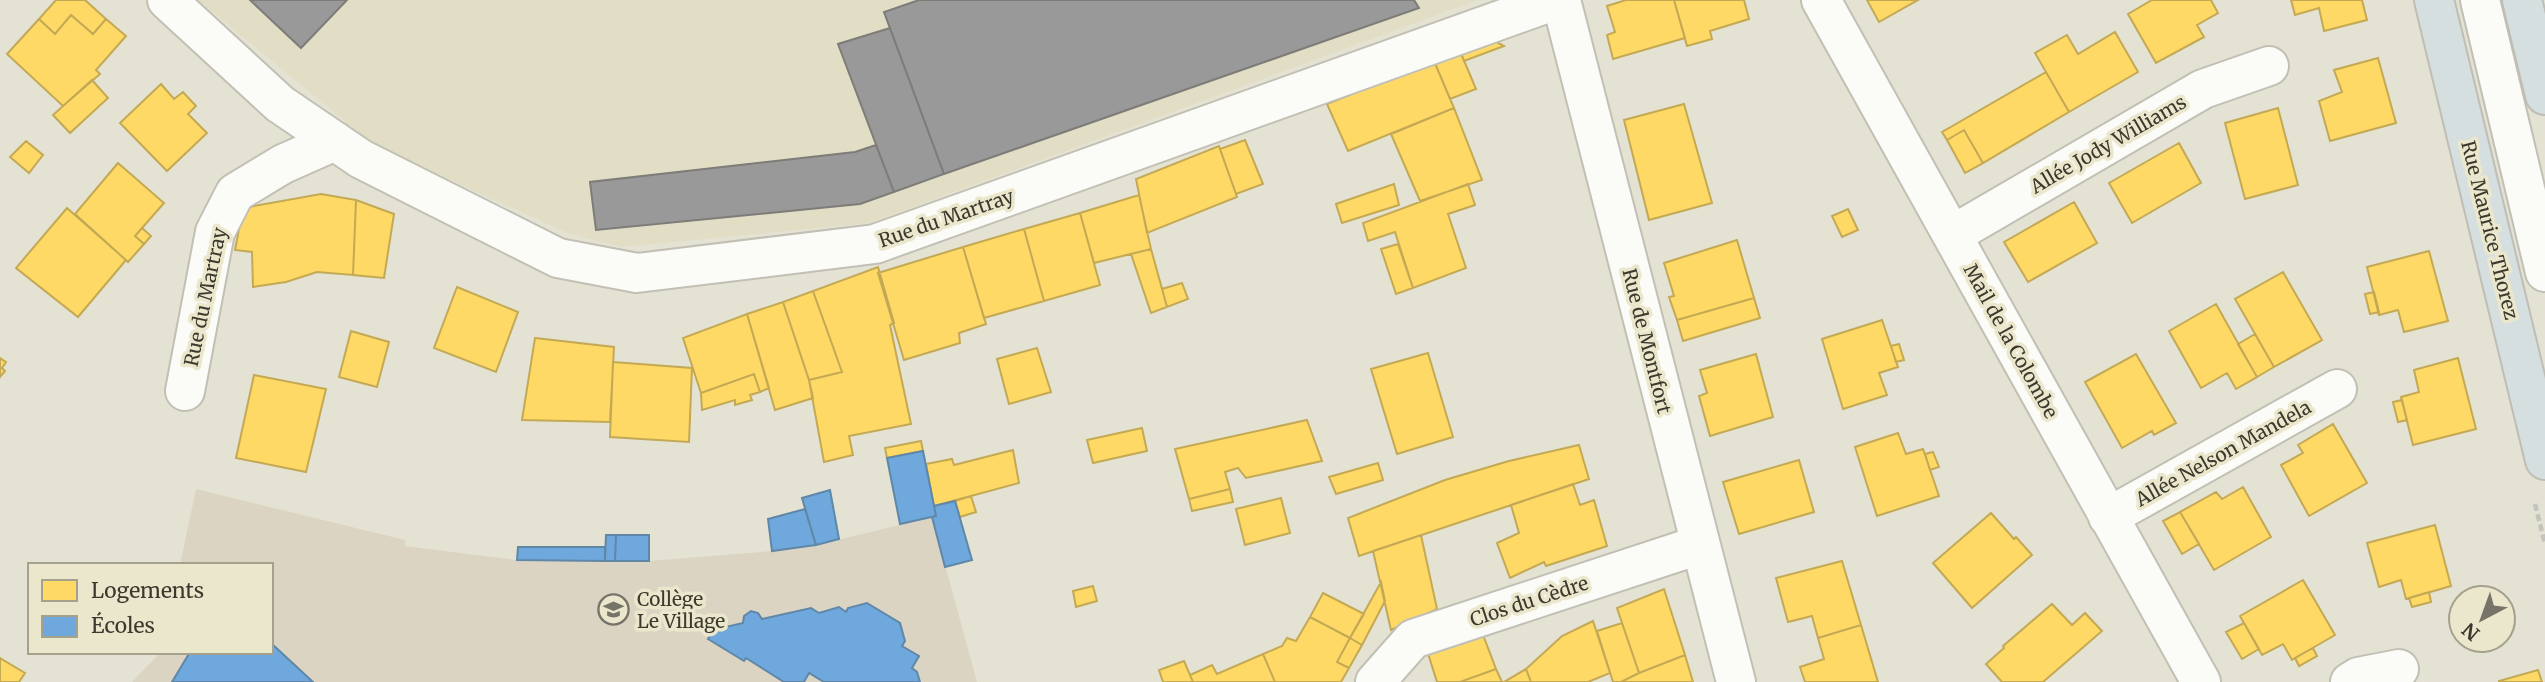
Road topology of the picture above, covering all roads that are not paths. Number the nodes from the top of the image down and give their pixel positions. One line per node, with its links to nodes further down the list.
1 (167, 0): 9 (street, Rue du Martray)
2 (1558, 0): 9 (street, Rue du Martray); 16 (street, Rue de Montfort)
3 (1821, 0): 10 (street, Mail de la Colombe)
4 (2434, 0): 14 (main road, Rue Maurice Thorez)
5 (2480, 0): 11 (street)
6 (2522, 0): 8 (main road)
7 (2269, 66): 10 (street, Allée Jody Williams)
8 (2545, 94)
9 (335, 141): 13 (street, Rue du Martray)
10 (1952, 235): 15 (street, Mail de la Colombe)
11 (2545, 272)
12 (2337, 389): 15 (street, Allée Nelson Mandela)
13 (185, 391)
14 (2545, 460)
15 (2108, 517): 20 (street, Mail de la Colombe)
16 (1699, 545): 18 (street, Clos du Cèdre); 19 (street, Rue de Montfort)
17 (2399, 669): 21 (street)
18 (1375, 682)
19 (1736, 682)
20 (2201, 682)
21 (2350, 682)

